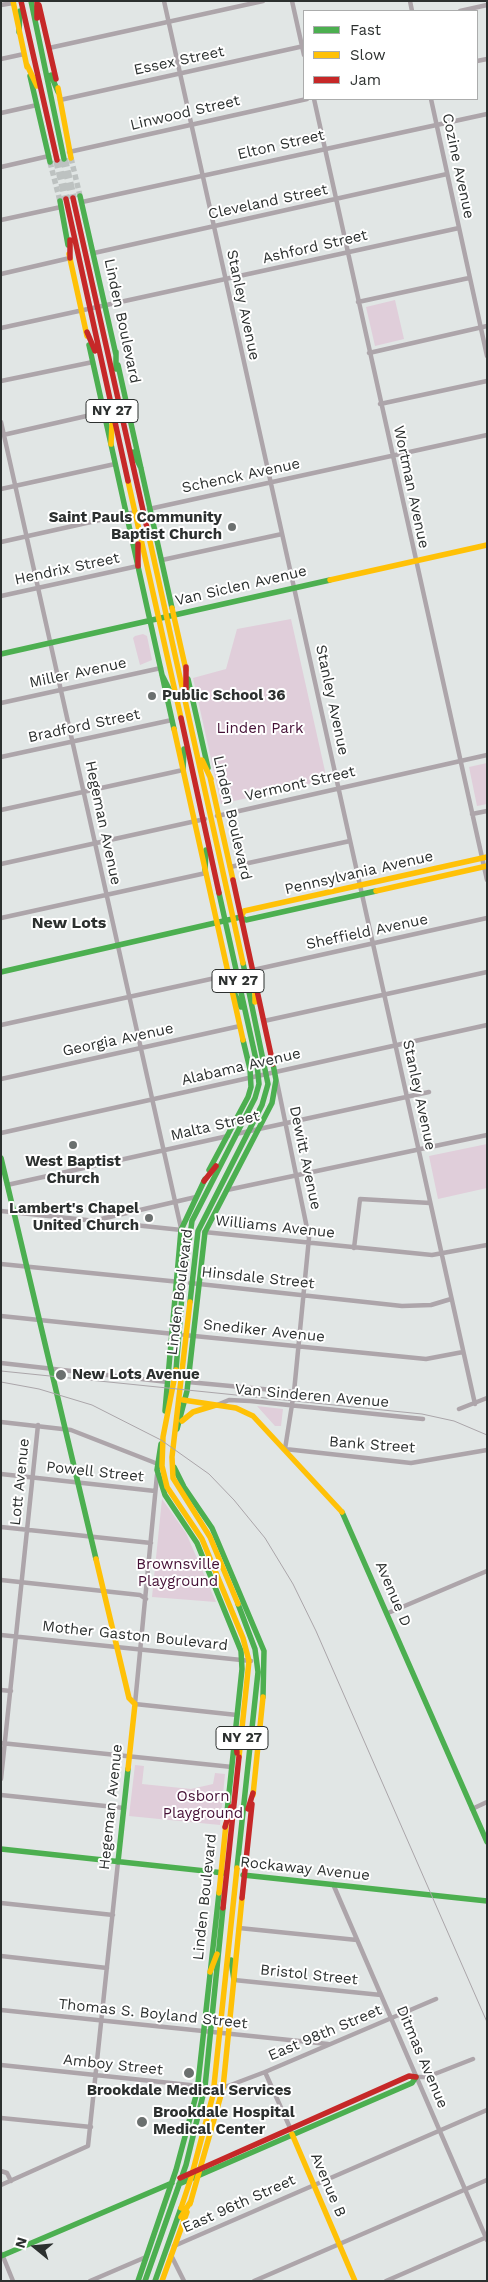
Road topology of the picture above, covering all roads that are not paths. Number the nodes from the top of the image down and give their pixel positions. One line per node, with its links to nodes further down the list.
1 (20, 1): 12 (main road); 22 (main road)
2 (31, 1): 13 (main road)
3 (38, 1): 13 (main road); 15 (main road)
4 (164, 1): 11 (street, Stanley Avenue)
5 (263, 1): 11 (street)
6 (292, 1): 14 (street)
7 (13, 2): 8 (street); 12 (main road)
8 (1, 5)
9 (487, 5): 10 (street)
10 (464, 10)
11 (169, 22): 15 (street); 20 (street, Stanley Avenue)
12 (19, 32): 16 (main road)
13 (38, 32): 18 (main road)
14 (303, 46): 20 (street, Essex Street)
15 (49, 48): 21 (main road)
16 (24, 54): 17 (street); 19 (main road)
17 (1, 59)
18 (44, 62): 21 (main road); 33 (main road)
19 (27, 65): 22 (main road); 27 (main road)
20 (180, 73): 23 (street, Essex Street); 30 (street, Stanley Avenue)
21 (58, 92): 23 (main road)
22 (43, 100): 35 (main road)
23 (60, 100): 33 (main road)
24 (303, 100): 30 (street, Linwood Street)
25 (314, 100): 32 (street, Wortman Avenue)
26 (431, 100): 31 (street, Cozine Avenue)
27 (37, 105): 28 (street); 34 (main road)
28 (1, 113)
29 (487, 114): 31 (street, Elton Street)
30 (191, 124): 33 (street, Linwood Street); 38 (street, Stanley Avenue)
31 (437, 125): 32 (street, Elton Street); 37 (street, Cozine Avenue)
32 (325, 148): 38 (street, Elton Street); 40 (street, Wortman Avenue)
33 (68, 156)
34 (50, 159): 36 (street)
35 (57, 160)
36 (1, 167)
37 (447, 174): 40 (street, Cleveland Street); 45 (street, Cozine Avenue)
38 (203, 176): 39 (street, Elton Street); 44 (street, Stanley Avenue)
39 (81, 199): 46 (main road, Linden Boulevard)
40 (336, 200): 44 (street, Cleveland Street); 47 (street, Wortman Avenue)
41 (65, 201): 42 (street); 43 (main road, Linden Boulevard / NY 27); 48 (main road, Linden Boulevard); 54 (main road, Linden Boulevard / NY 27)
42 (1, 220)
43 (71, 225): 48 (main road); 55 (main road, Linden Boulevard / NY 27)
44 (214, 227): 46 (street, Cleveland Street); 51 (street, Stanley Avenue)
45 (458, 228): 47 (street, Ashford Street); 50 (street, Cozine Avenue)
46 (94, 253): 53 (main road, Linden Boulevard)
47 (347, 253): 51 (street, Ashford Street); 52 (street, Wortman Avenue)
48 (70, 258): 49 (street); 56 (main road, Linden Boulevard)
49 (1, 274)
50 (469, 278): 52 (street); 59 (street, Cozine Avenue)
51 (226, 280): 53 (street, Ashford Street); 80 (street, Stanley Avenue)
52 (358, 302): 62 (street, Wortman Avenue)
53 (106, 305): 54 (street, Ashford Street); 61 (main road, Linden Boulevard)
54 (98, 307): 55 (street, Ashford Street); 68 (main road, Linden Boulevard / NY 27)
55 (89, 309): 56 (street, Ashford Street); 65 (main road, Linden Boulevard / NY 27)
56 (82, 310): 58 (street, Ashford Street); 60 (main road, Linden Boulevard)
57 (487, 326): 59 (street)
58 (1, 328)
59 (481, 328): 62 (street); 63 (street, Cozine Avenue)
60 (87, 332): 64 (main road, Linden Boulevard); 65 (main road)
61 (116, 352): 68 (main road); 79 (main road, Linden Boulevard)
62 (369, 353): 69 (street, Wortman Avenue)
63 (487, 356)
64 (93, 362): 66 (street); 70 (main road, Linden Boulevard)
65 (102, 366): 71 (main road, Linden Boulevard / NY 27)
66 (1, 381)
67 (487, 381): 69 (street)
68 (116, 386): 75 (main road, Linden Boulevard / NY 27)
69 (380, 404): 77 (street, Wortman Avenue)
70 (104, 412): 73 (street); 76 (main road, Linden Boulevard)
71 (112, 413): 76 (main road); 85 (main road, Linden Boulevard / NY 27)
72 (1, 422): 73 (street, Hegeman Avenue)
73 (3, 435): 81 (street, Hegeman Avenue)
74 (487, 435): 77 (street, Schenck Avenue)
75 (128, 440): 79 (main road); 84 (main road, Linden Boulevard / NY 27)
76 (111, 444): 78 (main road, Linden Boulevard)
77 (392, 456): 80 (street, Schenck Avenue); 93 (street, Wortman Avenue)
78 (115, 464): 81 (street); 86 (main road, Linden Boulevard)
79 (141, 468): 83 (main road, Linden Boulevard)
80 (270, 482): 83 (street, Schenck Avenue); 88 (street, Stanley Avenue)
81 (15, 486): 82 (street); 89 (street, Hegeman Avenue)
82 (1, 489)
83 (151, 509): 84 (street, Schenck Avenue); 92 (main road, Linden Boulevard)
84 (143, 510): 85 (street, Schenck Avenue); 99 (main road, Linden Boulevard / NY 27)
85 (134, 512): 86 (street, Schenck Avenue); 87 (main road, Linden Boulevard / NY 27)
86 (126, 514): 89 (street, Schenck Avenue); 94 (main road, Linden Boulevard)
87 (138, 530): 94 (main road); 100 (main road, Linden Boulevard / NY 27)
88 (282, 534): 92 (street); 95 (street, Stanley Avenue)
89 (26, 536): 90 (street, Schenck Avenue); 96 (street, Hegeman Avenue)
90 (1, 542)
91 (487, 544): 93 (main road, Van Siclen Avenue)
92 (162, 560): 98 (main road, Linden Boulevard)
93 (415, 560): 95 (main road, Van Siclen Avenue); 117 (street, Wortman Avenue)
94 (138, 566): 96 (street, Hendrix Street); 101 (main road, Linden Boulevard)
95 (294, 587): 98 (main road, Van Siclen Avenue); 120 (street, Stanley Avenue)
96 (38, 588): 97 (street, Hendrix Street); 102 (street, Hegeman Avenue)
97 (1, 596)
98 (174, 614): 99 (main road, Van Siclen Avenue); 105 (main road, Linden Boulevard)
99 (166, 616): 100 (main road, Van Siclen Avenue); 110 (main road, Linden Boulevard / NY 27)
100 (157, 618): 101 (main road, Van Siclen Avenue); 109 (main road, Linden Boulevard / NY 27)
101 (150, 620): 102 (main road, Van Siclen Avenue); 104 (main road, Linden Boulevard)
102 (50, 643): 103 (main road, Van Siclen Avenue); 107 (street, Hegeman Avenue)
103 (1, 654)
104 (161, 668): 106 (main road, Linden Boulevard); 107 (street, Miller Avenue)
105 (186, 668): 110 (main road); 119 (main road, Linden Boulevard)
106 (162, 675): 109 (main road); 111 (main road, Linden Boulevard)
107 (61, 690): 108 (street, Miller Avenue); 113 (street, Hegeman Avenue)
108 (1, 703)
109 (177, 705): 112 (main road, Linden Boulevard / NY 27)
110 (187, 707): 114 (main road, Linden Boulevard / NY 27)
111 (172, 720): 113 (street, Bradford Street); 118 (main road, Linden Boulevard)
112 (184, 737): 118 (main road); 127 (main road, Linden Boulevard / NY 27)
113 (72, 741): 116 (street, Bradford Street); 121 (street, Hegeman Avenue)
114 (196, 749): 119 (main road); 126 (main road, Linden Boulevard / NY 27)
115 (487, 755): 117 (street, Vermont Street)
116 (1, 757)
117 (460, 761): 120 (street, Vermont Street); 124 (street, Wortman Avenue)
118 (184, 770): 121 (street); 128 (main road, Linden Boulevard)
119 (211, 779): 125 (main road, Linden Boulevard)
120 (338, 788): 125 (street, Vermont Street); 130 (street, Stanley Avenue)
121 (83, 792): 122 (street); 131 (street, Hegeman Avenue)
122 (1, 810)
123 (487, 811): 124 (street)
124 (472, 814): 132 (street, Wortman Avenue)
125 (219, 816): 126 (street, Vermont Street); 134 (main road, Linden Boulevard)
126 (211, 817): 127 (street, Vermont Street); 144 (main road, Linden Boulevard / NY 27)
127 (202, 819): 128 (street, Vermont Street); 129 (main road, Linden Boulevard / NY 27)
128 (195, 821): 131 (street, Vermont Street); 136 (main road, Linden Boulevard)
129 (207, 840): 136 (main road); 145 (main road, Linden Boulevard / NY 27)
130 (350, 841): 134 (street); 138 (street, Stanley Avenue)
131 (95, 844): 133 (street, Vermont Street); 140 (street, Hegeman Avenue)
132 (484, 857): 135 (street, Wortman Avenue); 138 (main road, Pennsylvania Avenue)
133 (1, 864)
134 (230, 867): 141 (main road, Linden Boulevard)
135 (485, 867): 137 (street, Wortman Avenue); 139 (main road, Pennsylvania Avenue)
136 (206, 871): 140 (street); 146 (main road, Linden Boulevard)
137 (487, 880)
138 (360, 885): 139 (street, Stanley Avenue); 141 (main road, Pennsylvania Avenue)
139 (362, 894): 141 (main road, Pennsylvania Avenue); 147 (street, Stanley Avenue)
140 (106, 895): 142 (street); 148 (street, Hegeman Avenue)
141 (241, 917): 144 (main road, Pennsylvania Avenue); 149 (main road, Linden Boulevard)
142 (1, 918)
143 (487, 918): 147 (street, Sheffield Avenue)
144 (234, 919): 145 (main road, Pennsylvania Avenue); 157 (main road, Linden Boulevard / NY 27)
145 (225, 921): 146 (main road, Pennsylvania Avenue); 158 (main road, Linden Boulevard / NY 27)
146 (217, 923): 148 (main road, Pennsylvania Avenue); 152 (main road, Linden Boulevard)
147 (373, 943): 149 (street, Sheffield Avenue); 155 (street, Stanley Avenue)
148 (117, 946): 150 (main road, Pennsylvania Avenue); 156 (street, Hegeman Avenue)
149 (253, 970): 153 (main road, Linden Boulevard)
150 (1, 972)
151 (487, 972): 155 (street)
152 (229, 975): 154 (main road, Linden Boulevard); 156 (street)
153 (255, 980): 157 (main road); 159 (main road, Linden Boulevard)
154 (231, 986): 158 (main road); 162 (main road, Linden Boulevard)
155 (384, 994): 159 (street); 163 (street, Stanley Avenue)
156 (129, 997): 160 (street); 164 (street, Hegeman Avenue)
157 (255, 1016): 166 (main road, Linden Boulevard / NY 27)
158 (247, 1020): 167 (main road, Linden Boulevard / NY 27)
159 (264, 1021): 165 (main road, Linden Boulevard)
160 (1, 1025)
161 (487, 1025): 163 (street, Alabama Avenue)
162 (240, 1026): 164 (street, Georgia Avenue); 168 (main road, Linden Boulevard)
163 (395, 1046): 165 (street, Alabama Avenue); 172 (street, Stanley Avenue)
164 (140, 1048): 169 (street, Georgia Avenue); 173 (street, Hegeman Avenue)
165 (276, 1072): 166 (street, Alabama Avenue); 170 (main road, Linden Boulevard)
166 (267, 1074): 167 (street, Alabama Avenue); 176 (main road, Linden Boulevard / NY 27)
167 (258, 1076): 168 (street, Alabama Avenue); 178 (main road, Linden Boulevard / NY 27)
168 (251, 1078): 173 (street, Alabama Avenue); 180 (main road, Linden Boulevard)
169 (1, 1079)
170 (276, 1080): 174 (street, Dewitt Avenue); 175 (main road, Linden Boulevard)
171 (429, 1092): 172 (street, Malta Street)
172 (407, 1097): 174 (street, Malta Street); 181 (street, Stanley Avenue)
173 (151, 1100): 177 (street, Alabama Avenue); 182 (street, Hegeman Avenue)
174 (284, 1124): 175 (street, Malta Street); 185 (street, Dewitt Avenue)
175 (258, 1130): 176 (street, Malta Street); 188 (main road, Linden Boulevard)
176 (249, 1131): 178 (street, Malta Street); 197 (main road, Linden Boulevard / NY 27)
177 (1, 1133)
178 (237, 1134): 180 (street, Malta Street); 183 (main road, Linden Boulevard / NY 27)
179 (487, 1135): 181 (street)
180 (227, 1136): 182 (street, Malta Street); 186 (main road, Linden Boulevard)
181 (418, 1149): 185 (street); 191 (street, Stanley Avenue)
182 (163, 1151): 187 (street, Malta Street); 190 (street, Hegeman Avenue)
183 (226, 1155): 186 (main road); 196 (main road, Linden Boulevard / NY 27)
184 (1, 1158): 187 (main road)
185 (296, 1175): 188 (street); 198 (street, Dewitt Avenue)
186 (204, 1181): 189 (main road, Linden Boulevard)
187 (7, 1185): 193 (main road)
188 (227, 1190): 197 (main road, Linden Boulevard)
189 (196, 1197): 190 (street); 195 (main road, Linden Boulevard)
190 (174, 1202): 194 (street); 195 (street, Hegeman Avenue)
191 (430, 1203): 200 (street); 201 (street, Stanley Avenue)
192 (1, 1211): 193 (street, Williams Avenue)
193 (14, 1212): 194 (street, Williams Avenue); 203 (main road)
194 (97, 1220): 195 (street, Williams Avenue)
195 (181, 1230): 196 (street, Williams Avenue); 204 (main road, Linden Boulevard)
196 (190, 1230): 197 (street, Williams Avenue); 205 (main road, Linden Boulevard / NY 27)
197 (202, 1232): 198 (street, Williams Avenue); 206 (main road, Linden Boulevard / NY 27)
198 (308, 1243): 200 (street, Williams Avenue); 207 (street, Dewitt Avenue)
199 (487, 1245): 201 (street, Williams Avenue)
200 (354, 1248): 201 (street, Williams Avenue)
201 (441, 1254): 208 (street, Stanley Avenue)
202 (1, 1264): 203 (street, Hinsdale Street)
203 (27, 1266): 204 (street, Hinsdale Street); 210 (main road)
204 (176, 1282): 205 (street, Hinsdale Street); 211 (main road, Linden Boulevard)
205 (183, 1282): 206 (street, Hinsdale Street); 212 (main road, Linden Boulevard / NY 27)
206 (196, 1284): 207 (street, Hinsdale Street); 213 (main road, Linden Boulevard / NY 27); 214 (main road, Linden Boulevard)
207 (303, 1295): 208 (street, Hinsdale Street); 215 (street, Dewitt Avenue)
208 (451, 1299): 216 (street, Stanley Avenue)
209 (1, 1316): 210 (street, Snediker Avenue)
210 (40, 1320): 211 (street, Snediker Avenue); 218 (main road)
211 (171, 1334): 212 (street, Snediker Avenue); 219 (main road, Linden Boulevard)
212 (178, 1335): 213 (street, Snediker Avenue); 223 (main road, Linden Boulevard / NY 27)
213 (187, 1336): 214 (street, Snediker Avenue); 224 (main road, Linden Boulevard / NY 27)
214 (194, 1336): 215 (street, Snediker Avenue); 220 (main road, Linden Boulevard)
215 (298, 1347): 216 (street, Snediker Avenue); 221 (street, Dewitt Avenue)
216 (463, 1352): 226 (street, Stanley Avenue)
217 (1, 1363): 218 (street)
218 (51, 1368): 219 (street); 234 (main road)
219 (168, 1382): 236 (main road, Linden Boulevard)
220 (188, 1382): 221 (street, Van Sinderen Avenue); 225 (main road, Linden Boulevard)
221 (294, 1392): 228 (street, Dewitt Avenue)
222 (487, 1398): 226 (street)
223 (171, 1399): 224 (main road, Van Sinderen Avenue); 236 (main road, Linden Boulevard / NY 27)
224 (178, 1399): 225 (main road, Van Sinderen Avenue); 235 (main road, Linden Boulevard / NY 27)
225 (185, 1400): 227 (main road, Van Sinderen Avenue); 232 (main road, Linden Boulevard)
226 (474, 1404): 229 (street)
227 (217, 1405): 228 (street, Van Sinderen Avenue); 232 (main road); 237 (main road, Avenue D)
228 (291, 1406): 230 (street, Van Sinderen Avenue); 237 (street, Dewitt Avenue)
229 (459, 1409)
230 (423, 1419)
231 (1, 1422): 233 (street)
232 (180, 1423): 235 (main road, Linden Boulevard)
233 (38, 1426): 234 (street); 242 (street, Lott Avenue)
234 (65, 1429): 240 (street); 243 (main road)
235 (174, 1435): 239 (main road, Linden Boulevard / NY 27)
236 (164, 1437): 240 (main road, Linden Boulevard); 260 (main road, Linden Boulevard / NY 27)
237 (285, 1450): 238 (street, Bank Street); 254 (main road, Avenue D)
238 (487, 1450)
239 (172, 1458): 261 (main road, Linden Boulevard / NY 27); 262 (main road, Linden Boulevard)
240 (157, 1467): 244 (street, Hegeman Avenue); 259 (main road, Linden Boulevard)
241 (1, 1474): 242 (street, Powell Street)
242 (33, 1478): 243 (street, Powell Street); 246 (street, Lott Avenue)
243 (78, 1483): 244 (street, Powell Street); 247 (main road)
244 (156, 1491): 248 (street, Hegeman Avenue)
245 (1, 1527): 246 (street)
246 (28, 1530): 247 (street); 251 (street, Lott Avenue)
247 (91, 1537): 248 (street); 252 (main road)
248 (151, 1543): 253 (street, Hegeman Avenue)
249 (487, 1571): 254 (street)
250 (1, 1580): 251 (street)
251 (22, 1582): 252 (street); 256 (street, Lott Avenue)
252 (104, 1591): 253 (street); 257 (main road)
253 (146, 1599): 258 (street, Hegeman Avenue)
254 (388, 1613): 278 (main road, Avenue D)
255 (1, 1635): 256 (street, Mother Gaston Boulevard)
256 (16, 1637): 257 (street, Mother Gaston Boulevard); 264 (street, Lott Avenue)
257 (117, 1648): 258 (street, Mother Gaston Boulevard); 265 (main road)
258 (141, 1650): 259 (street, Mother Gaston Boulevard); 265 (street, Hegeman Avenue)
259 (242, 1660): 260 (street, Mother Gaston Boulevard); 266 (main road, Linden Boulevard)
260 (249, 1661): 261 (street, Mother Gaston Boulevard); 271 (main road, Linden Boulevard / NY 27)
261 (258, 1661): 262 (street, Mother Gaston Boulevard); 279 (main road, Linden Boulevard / NY 27)
262 (266, 1662): 274 (main road, Linden Boulevard)
263 (1, 1690): 264 (street)
264 (11, 1691): 268 (street, Lott Avenue)
265 (135, 1704): 266 (street); 269 (main road, Hegeman Avenue)
266 (237, 1715): 267 (main road, Linden Boulevard)
267 (235, 1732): 270 (main road, Linden Boulevard); 271 (main road)
268 (3, 1743): 269 (street); 272 (street, Lott Avenue)
269 (129, 1756): 270 (street); 277 (main road, Hegeman Avenue)
270 (232, 1767): 280 (main road, Linden Boulevard)
271 (238, 1771): 273 (main road, Linden Boulevard / NY 27)
272 (1, 1779)
273 (236, 1791): 280 (main road); 285 (main road, Linden Boulevard / NY 27)
274 (253, 1793): 279 (main road); 287 (main road, Linden Boulevard)
275 (1, 1796): 277 (street)
276 (487, 1802): 278 (street)
277 (124, 1808): 283 (main road, Hegeman Avenue)
278 (472, 1808): 281 (main road, Avenue D)
279 (242, 1826): 286 (main road, Linden Boulevard / NY 27)
280 (225, 1827): 284 (main road, Linden Boulevard)
281 (487, 1842)
282 (1, 1849): 283 (main road, Rockaway Avenue)
283 (118, 1862): 284 (main road, Rockaway Avenue); 291 (street, Hegeman Avenue)
284 (220, 1872): 285 (main road, Rockaway Avenue); 298 (main road, Linden Boulevard)
285 (228, 1873): 286 (main road, Rockaway Avenue); 294 (main road, Linden Boulevard / NY 27)
286 (238, 1874): 287 (main road, Rockaway Avenue); 295 (main road, Linden Boulevard / NY 27)
287 (245, 1875): 288 (main road, Rockaway Avenue); 292 (main road, Linden Boulevard)
288 (333, 1884): 289 (main road, Rockaway Avenue); 293 (street, Ditmas Avenue)
289 (487, 1901)
290 (1, 1903): 291 (street)
291 (113, 1915): 297 (street, Hegeman Avenue)
292 (239, 1928): 293 (street); 299 (main road, Linden Boulevard)
293 (357, 1940): 300 (street, Ditmas Avenue)
294 (221, 1943): 298 (main road); 306 (main road, Linden Boulevard / NY 27)
295 (230, 1950): 299 (main road); 307 (main road, Linden Boulevard / NY 27)
296 (1, 1956): 297 (street)
297 (107, 1968): 304 (street, Hegeman Avenue)
298 (210, 1972): 305 (main road, Linden Boulevard)
299 (234, 1980): 300 (street, Bristol Street); 308 (main road, Linden Boulevard)
300 (381, 1995): 303 (street, Ditmas Avenue)
301 (436, 1999): 303 (street, East 98th Street)
302 (1, 2010): 304 (street, Thomas S. Boyland Street)
303 (391, 2018): 310 (street, East 98th Street); 316 (street, Ditmas Avenue)
304 (102, 2021): 305 (street, Thomas S. Boyland Street); 315 (street, Hegeman Avenue)
305 (204, 2032): 306 (street, Thomas S. Boyland Street); 317 (main road, Linden Boulevard)
306 (211, 2032): 307 (street, Thomas S. Boyland Street); 318 (main road, Linden Boulevard / NY 27)
307 (220, 2033): 308 (street, Thomas S. Boyland Street); 319 (main road, Linden Boulevard / NY 27)
308 (228, 2034): 309 (street, Thomas S. Boyland Street); 320 (main road, Linden Boulevard)
309 (303, 2042): 310 (street, Thomas S. Boyland Street); 311 (street)
310 (328, 2044): 311 (street, East 98th Street)
311 (306, 2054): 314 (street, East 98th Street)
312 (473, 2059): 316 (street)
313 (1, 2065): 315 (street, Amboy Street)
314 (265, 2072): 320 (street, East 98th Street); 324 (street, Avenue B)
315 (97, 2076): 317 (street, Amboy Street); 323 (street, Hegeman Avenue)
316 (416, 2077): 324 (main road); 325 (street, Ditmas Avenue)
317 (198, 2086): 318 (street, Amboy Street); 334 (main road, Linden Boulevard)
318 (206, 2087): 319 (street, Amboy Street); 330 (main road, Linden Boulevard / NY 27)
319 (215, 2087): 320 (street, Amboy Street); 328 (main road, Linden Boulevard / NY 27)
320 (223, 2088): 326 (main road, Linden Boulevard)
321 (487, 2110): 325 (street, East 96th Street)
322 (1, 2118): 323 (street)
323 (91, 2127): 332 (street, Hegeman Avenue)
324 (291, 2131): 326 (main road); 329 (main road); 336 (main road, Avenue B)
325 (440, 2131): 336 (street, East 96th Street); 337 (street, Ditmas Avenue)
326 (202, 2166): 328 (main road); 329 (main road, Linden Boulevard)
327 (1, 2171): 332 (street)
328 (193, 2171): 330 (main road); 331 (main road, Linden Boulevard / NY 27)
329 (199, 2174): 331 (main road); 338 (main road, Linden Boulevard)
330 (181, 2177): 334 (main road, Linden Boulevard / NY 27)
331 (191, 2178): 334 (main road); 339 (main road, Linden Boulevard / NY 27)
332 (11, 2180): 335 (street)
333 (487, 2180): 337 (street)
334 (175, 2184): 344 (main road); 345 (main road, Linden Boulevard / NY 27); 347 (main road, Linden Boulevard)
335 (1, 2185)
336 (314, 2185): 341 (main road, Avenue B); 342 (street, East 96th Street)
337 (465, 2189): 340 (street, Ditmas Avenue); 341 (street)
338 (191, 2201): 339 (main road); 342 (main road, Linden Boulevard)
339 (173, 2230): 343 (main road, Linden Boulevard / NY 27)
340 (486, 2238): 357 (street)
341 (340, 2244): 355 (street); 356 (main road, Avenue B)
342 (175, 2246): 343 (street, East 96th Street); 346 (main road, Linden Boulevard)
343 (166, 2249): 345 (street, East 96th Street); 346 (street); 352 (main road, Linden Boulevard / NY 27)
344 (2, 2255): 348 (street)
345 (154, 2255): 351 (main road, Linden Boulevard / NY 27)
346 (171, 2255): 353 (main road, Linden Boulevard); 354 (street)
347 (146, 2258): 349 (street); 350 (main road, Linden Boulevard)
348 (13, 2281)
349 (90, 2281)
350 (138, 2281)
351 (145, 2281)
352 (155, 2281)
353 (162, 2281)
354 (184, 2281)
355 (254, 2281)
356 (355, 2281)
357 (386, 2281)

